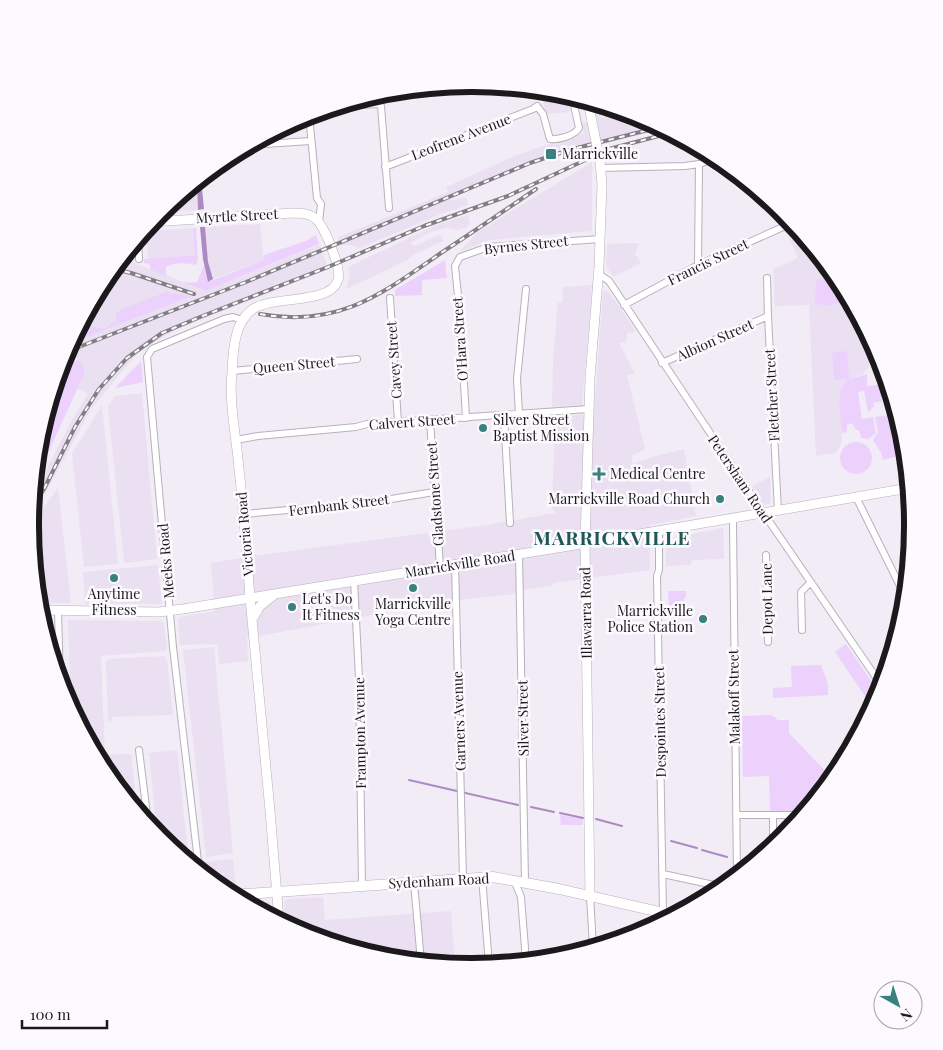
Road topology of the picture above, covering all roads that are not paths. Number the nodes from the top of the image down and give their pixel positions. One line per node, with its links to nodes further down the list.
1 (371, 104): 10 (street)
2 (574, 105): 10 (street, Leofrene Avenue)
3 (589, 109): 9 (main road, Illawarra Road, bridge)
4 (309, 124): 5 (street)
5 (310, 141): 6 (street); 13 (street)
6 (267, 144)
7 (706, 162): 8 (street)
8 (699, 164): 9 (street); 19 (street)
9 (600, 165): 15 (main road, Illawarra Road)
10 (385, 167): 11 (street)
11 (389, 208)
12 (163, 221): 13 (main road, Myrtle Street)
13 (319, 222): 26 (main road)
14 (785, 227): 19 (street, Francis Street)
15 (600, 239): 18 (street, Byrnes Street); 20 (main road, Illawarra Road)
16 (139, 249): 17 (street)
17 (139, 259)
18 (456, 261): 33 (street, O'Hara Street)
19 (698, 265): 24 (street, Francis Street)
20 (599, 274): 24 (street, Petersham Road); 30 (main road, Illawarra Road)
21 (768, 278): 25 (street, Fletcher Street)
22 (526, 289): 31 (street)
23 (390, 298): 35 (street, Cavey Street)
24 (624, 305): 28 (street, Petersham Road)
25 (768, 316): 28 (street, Albion Street); 40 (street, Fletcher Street)
26 (242, 320): 29 (main road, Victoria Road); 57 (street, Meeks Road)
27 (357, 359): 29 (street, Queen Street)
28 (662, 363): 41 (street, Petersham Road)
29 (232, 371): 36 (main road, Victoria Road)
30 (589, 409): 31 (street, Calvert Street); 46 (main road, Illawarra Road)
31 (519, 414): 32 (street, Calvert Street)
32 (504, 415): 33 (street, Calvert Street); 44 (street)
33 (466, 418): 34 (street, Calvert Street)
34 (430, 420): 35 (street, Calvert Street); 38 (street, Gladstone Street)
35 (398, 422): 36 (street, Calvert Street)
36 (236, 440): 42 (main road, Victoria Road)
37 (902, 489): 39 (main road, Marrickville Road)
38 (434, 492): 42 (street, Fernbank Street); 50 (street, Gladstone Street)
39 (856, 497): 40 (main road, Marrickville Road); 53 (street)
40 (778, 511): 41 (main road, Marrickville Road)
41 (763, 513): 43 (main road, Marrickville Road); 52 (street, Petersham Road)
42 (244, 514): 55 (main road, Victoria Road)
43 (734, 518): 45 (main road, Marrickville Road); 68 (street, Malakoff Street)
44 (510, 523)
45 (659, 531): 46 (main road, Marrickville Road); 72 (street, Despointes Street)
46 (585, 543): 47 (main road, Marrickville Road); 82 (main road, Illawarra Road)
47 (519, 554): 49 (main road, Marrickville Road); 77 (street, Silver Street)
48 (766, 555): 61 (street, Depot Lane)
49 (455, 564): 50 (main road, Marrickville Road); 74 (street, Garners Avenue)
50 (440, 567): 51 (main road, Marrickville Road)
51 (354, 581): 54 (main road, Marrickville Road); 79 (street, Frampton Avenue)
52 (811, 582): 60 (street); 63 (street, Petersham Road)
53 (900, 586)
54 (280, 593): 55 (main road, Marrickville Road); 59 (main road)
55 (250, 598): 57 (main road, Marrickville Road); 59 (main road, Victoria Road)
56 (47, 610): 58 (main road, Marrickville Road)
57 (170, 610): 58 (main road, Marrickville Road); 70 (street, Meeks Road)
58 (58, 611): 62 (street)
59 (253, 618): 80 (main road, Victoria Road)
60 (802, 630)
61 (768, 642)
62 (59, 656)
63 (876, 677)
64 (139, 750): 65 (street)
65 (146, 811)
66 (772, 815): 67 (street); 68 (street); 69 (street)
67 (792, 815)
68 (736, 816): 71 (street, Malakoff Street)
69 (773, 835)
70 (198, 860)
71 (737, 866)
72 (663, 874): 78 (street); 84 (street, Despointes Street)
73 (482, 877): 74 (main road, Sydenham Road); 75 (main road, Sydenham Road); 90 (street)
74 (463, 878): 76 (main road, Sydenham Road)
75 (514, 880): 77 (main road, Sydenham Road); 83 (street)
76 (414, 882): 79 (main road, Sydenham Road); 89 (street)
77 (528, 883): 82 (main road, Sydenham Road); 83 (street)
78 (712, 885)
79 (362, 886): 80 (main road, Sydenham Road)
80 (276, 891): 81 (main road, Sydenham Road); 85 (main road, Victoria Road)
81 (245, 894)
82 (590, 896): 86 (main road, Sydenham Road); 87 (street, Illawarra Road)
83 (521, 897): 88 (street)
84 (668, 911)
85 (277, 912)
86 (663, 913)
87 (593, 940)
88 (525, 954)
89 (420, 955)
90 (488, 957)

